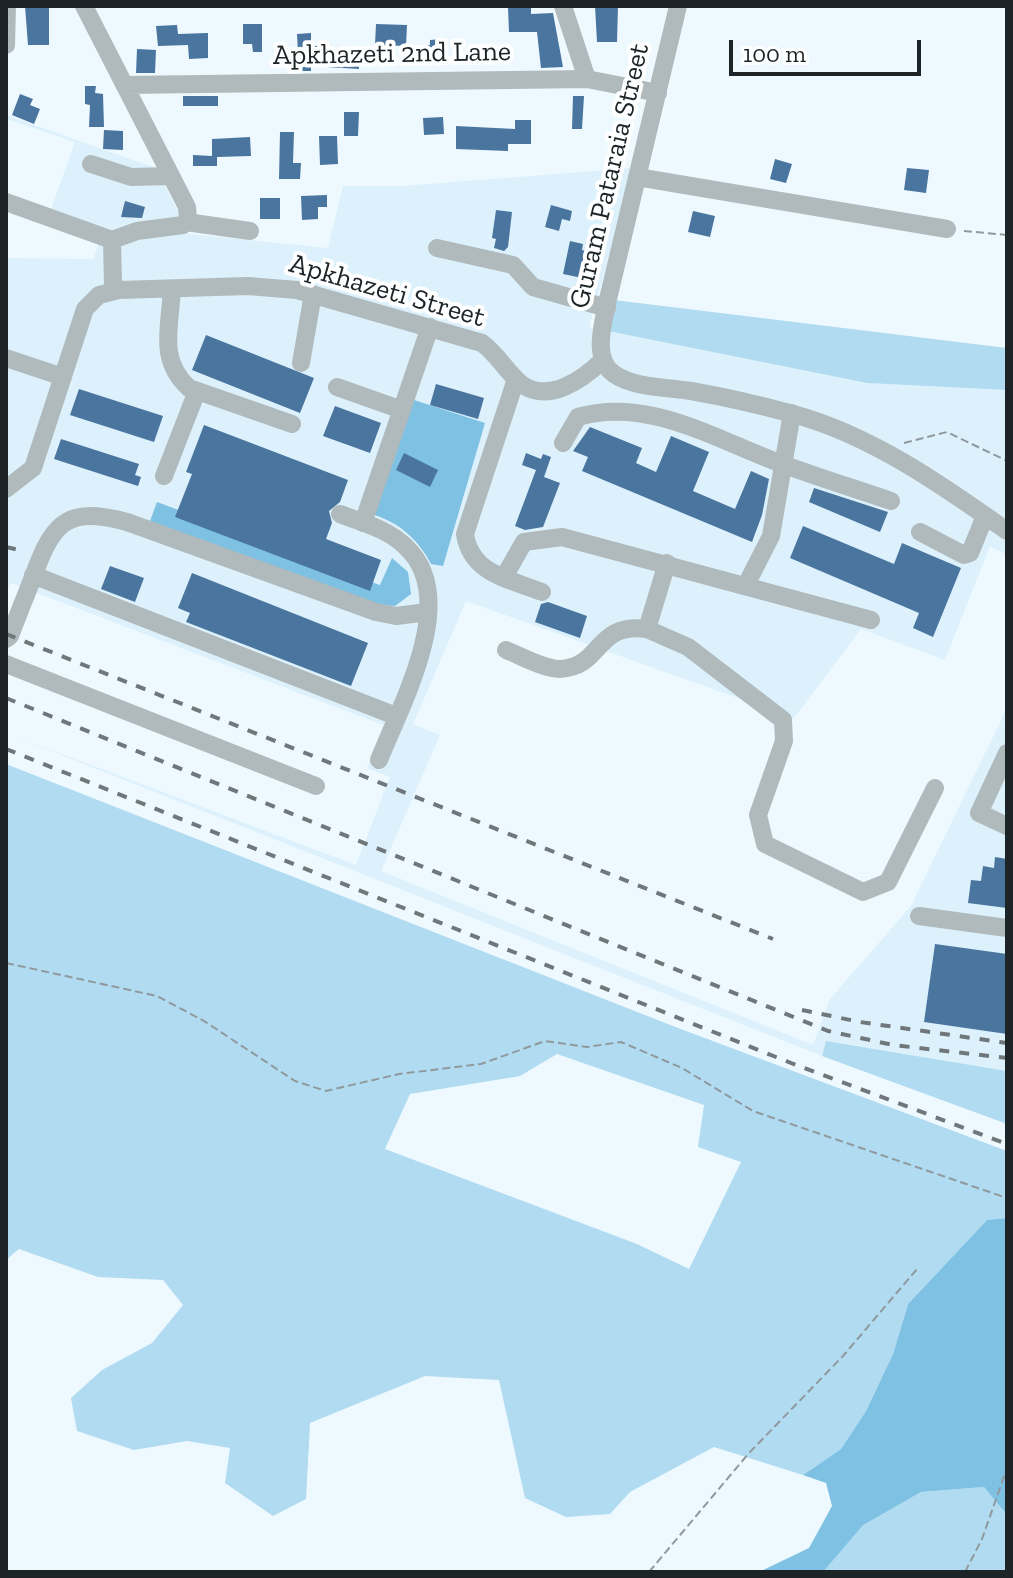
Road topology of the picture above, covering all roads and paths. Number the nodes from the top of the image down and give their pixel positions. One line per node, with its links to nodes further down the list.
1 (7, 6): 5 (street)
2 (84, 6): 7 (street)
3 (563, 6): 6 (street)
4 (678, 6): 8 (street, Guram Pataraia Street)
5 (6, 45)
6 (587, 79): 7 (street, Apkhazeti 2nd Lane); 8 (street, Apkhazeti 2nd Lane)
7 (125, 85): 10 (street)
8 (658, 93): 11 (street, Guram Pataraia Street)
9 (91, 164): 10 (street)
10 (171, 176): 13 (street)
11 (637, 177): 14 (street); 22 (street, Guram Pataraia Street)
12 (6, 202): 17 (street)
13 (186, 222): 15 (street); 17 (street)
14 (947, 229): 16 (path)
15 (250, 231)
16 (1007, 235)
17 (112, 240): 20 (street)
18 (437, 248): 22 (street)
19 (172, 289): 20 (street, Apkhazeti Street); 21 (street, Apkhazeti Street); 31 (street)
20 (119, 290): 27 (street)
21 (313, 294): 23 (street, Apkhazeti Street); 26 (street)
22 (607, 308): 25 (street, Guram Pataraia Street)
23 (430, 327): 28 (street, Apkhazeti Street); 32 (street)
24 (6, 358): 27 (street)
25 (603, 360): 29 (street); 33 (street)
26 (301, 363)
27 (63, 377): 41 (street)
28 (516, 379): 29 (street); 50 (street)
29 (584, 379): 34 (street)
30 (337, 387): 32 (street)
31 (197, 391): 35 (street); 40 (street)
32 (402, 410): 45 (street)
33 (792, 413): 39 (street); 44 (street)
34 (587, 414): 36 (street); 39 (street)
35 (292, 424)
36 (563, 443)
37 (904, 443): 38 (path)
38 (1007, 461)
39 (784, 465): 42 (street); 51 (street)
40 (164, 476)
41 (6, 489)
42 (891, 501)
43 (340, 514): 45 (street)
44 (985, 516): 46 (street); 47 (street)
45 (363, 523): 53 (street)
46 (1007, 531)
47 (920, 532)
48 (667, 563): 50 (street); 51 (street); 55 (street)
49 (33, 575): 53 (street); 56 (street); 59 (street)
50 (504, 577): 52 (street)
51 (746, 585): 54 (street)
52 (542, 592)
53 (428, 612): 59 (street)
54 (871, 620)
55 (647, 629): 57 (street); 63 (street)
56 (6, 639)
57 (506, 650)
58 (6, 664): 62 (street)
59 (396, 716): 61 (street)
60 (1007, 753): 64 (street)
61 (379, 760)
62 (316, 786)
63 (935, 788)
64 (1007, 826)
65 (919, 916): 66 (street)
66 (1007, 928)
67 (6, 963): 68 (path)
68 (1007, 1198)
69 (917, 1269): 71 (path)
70 (1007, 1468): 72 (path)
71 (649, 1572)
72 (965, 1572)

